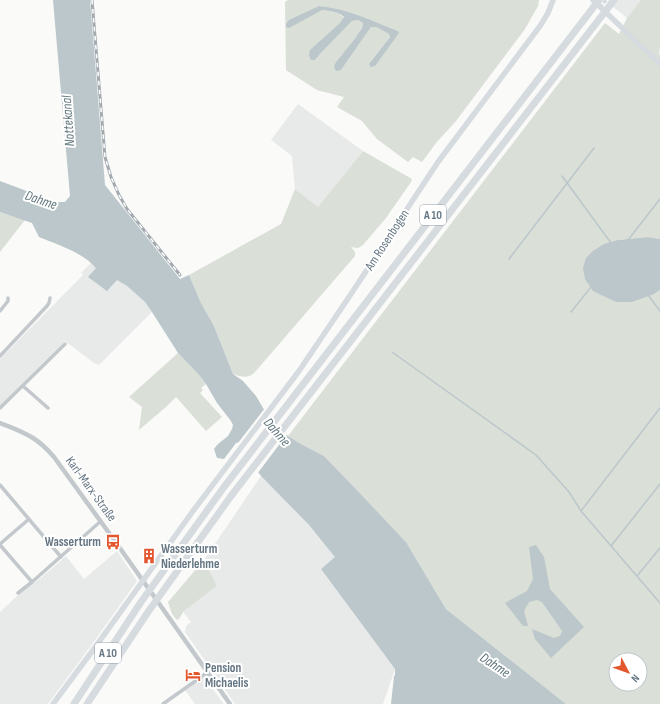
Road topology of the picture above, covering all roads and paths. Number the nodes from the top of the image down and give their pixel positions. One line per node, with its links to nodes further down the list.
1 (553, 0): 23 (main road, Am Rosenbogen)
2 (593, 0): 5 (main road)
3 (599, 0): 24 (highway, A 10)
4 (614, 0): 25 (highway, A 10)
5 (660, 64)
6 (8, 298): 8 (street)
7 (50, 298): 10 (street)
8 (0, 311)
9 (65, 344): 11 (street)
10 (0, 356)
11 (23, 386): 12 (street); 13 (street)
12 (0, 408)
13 (48, 408)
14 (0, 423): 17 (street, Karl-Marx-Straße)
15 (0, 485): 16 (street)
16 (29, 519): 18 (street); 19 (street)
17 (101, 521): 19 (street); 22 (street, Karl-Marx-Straße)
18 (0, 545): 20 (street)
19 (61, 556): 20 (street)
20 (32, 582): 21 (street)
21 (18, 593)
22 (208, 672): 26 (street); 27 (street, Karl-Marx-Straße)
23 (53, 704)
24 (74, 704)
25 (87, 704)
26 (163, 704)
27 (230, 704)

